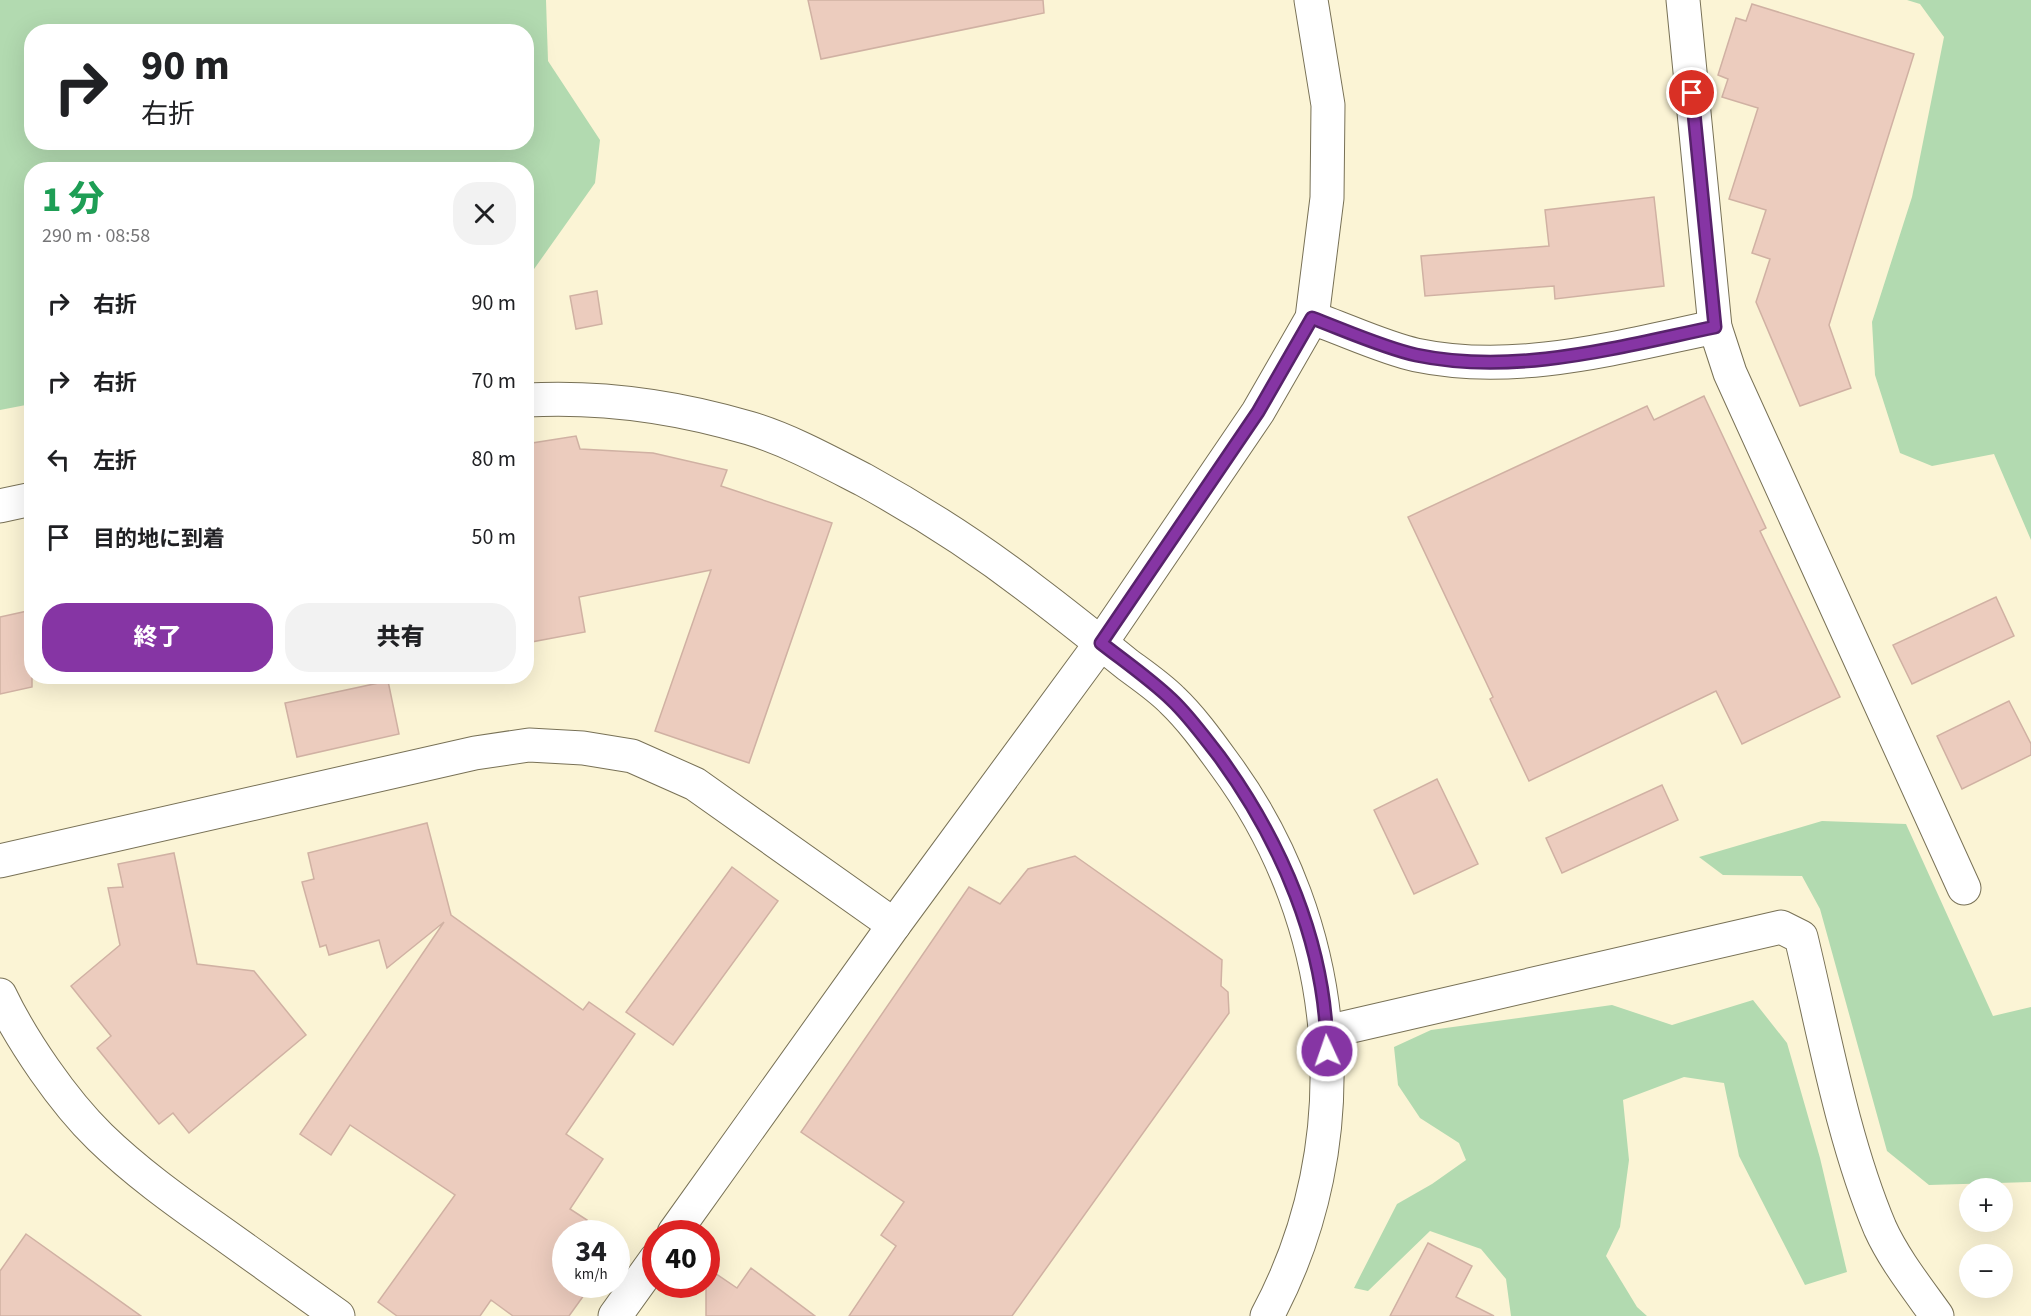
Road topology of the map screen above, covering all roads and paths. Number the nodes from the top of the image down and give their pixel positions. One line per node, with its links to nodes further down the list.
1 (1311, 0): 3 (street)
2 (1683, 0): 4 (street)
3 (1312, 318): 4 (street); 8 (street)
4 (1715, 327): 10 (street)
5 (534, 399): 8 (street)
6 (24, 501): 7 (street)
7 (0, 506)
8 (1101, 643): 11 (street); 13 (street)
9 (0, 861): 11 (street)
10 (1964, 888)
11 (894, 925): 14 (street)
12 (0, 995): 16 (street)
13 (1326, 1032): 18 (street); 19 (street)
14 (683, 1220)
15 (642, 1278): 17 (street)
16 (338, 1316)
17 (615, 1316)
18 (1267, 1316)
19 (1937, 1316)

